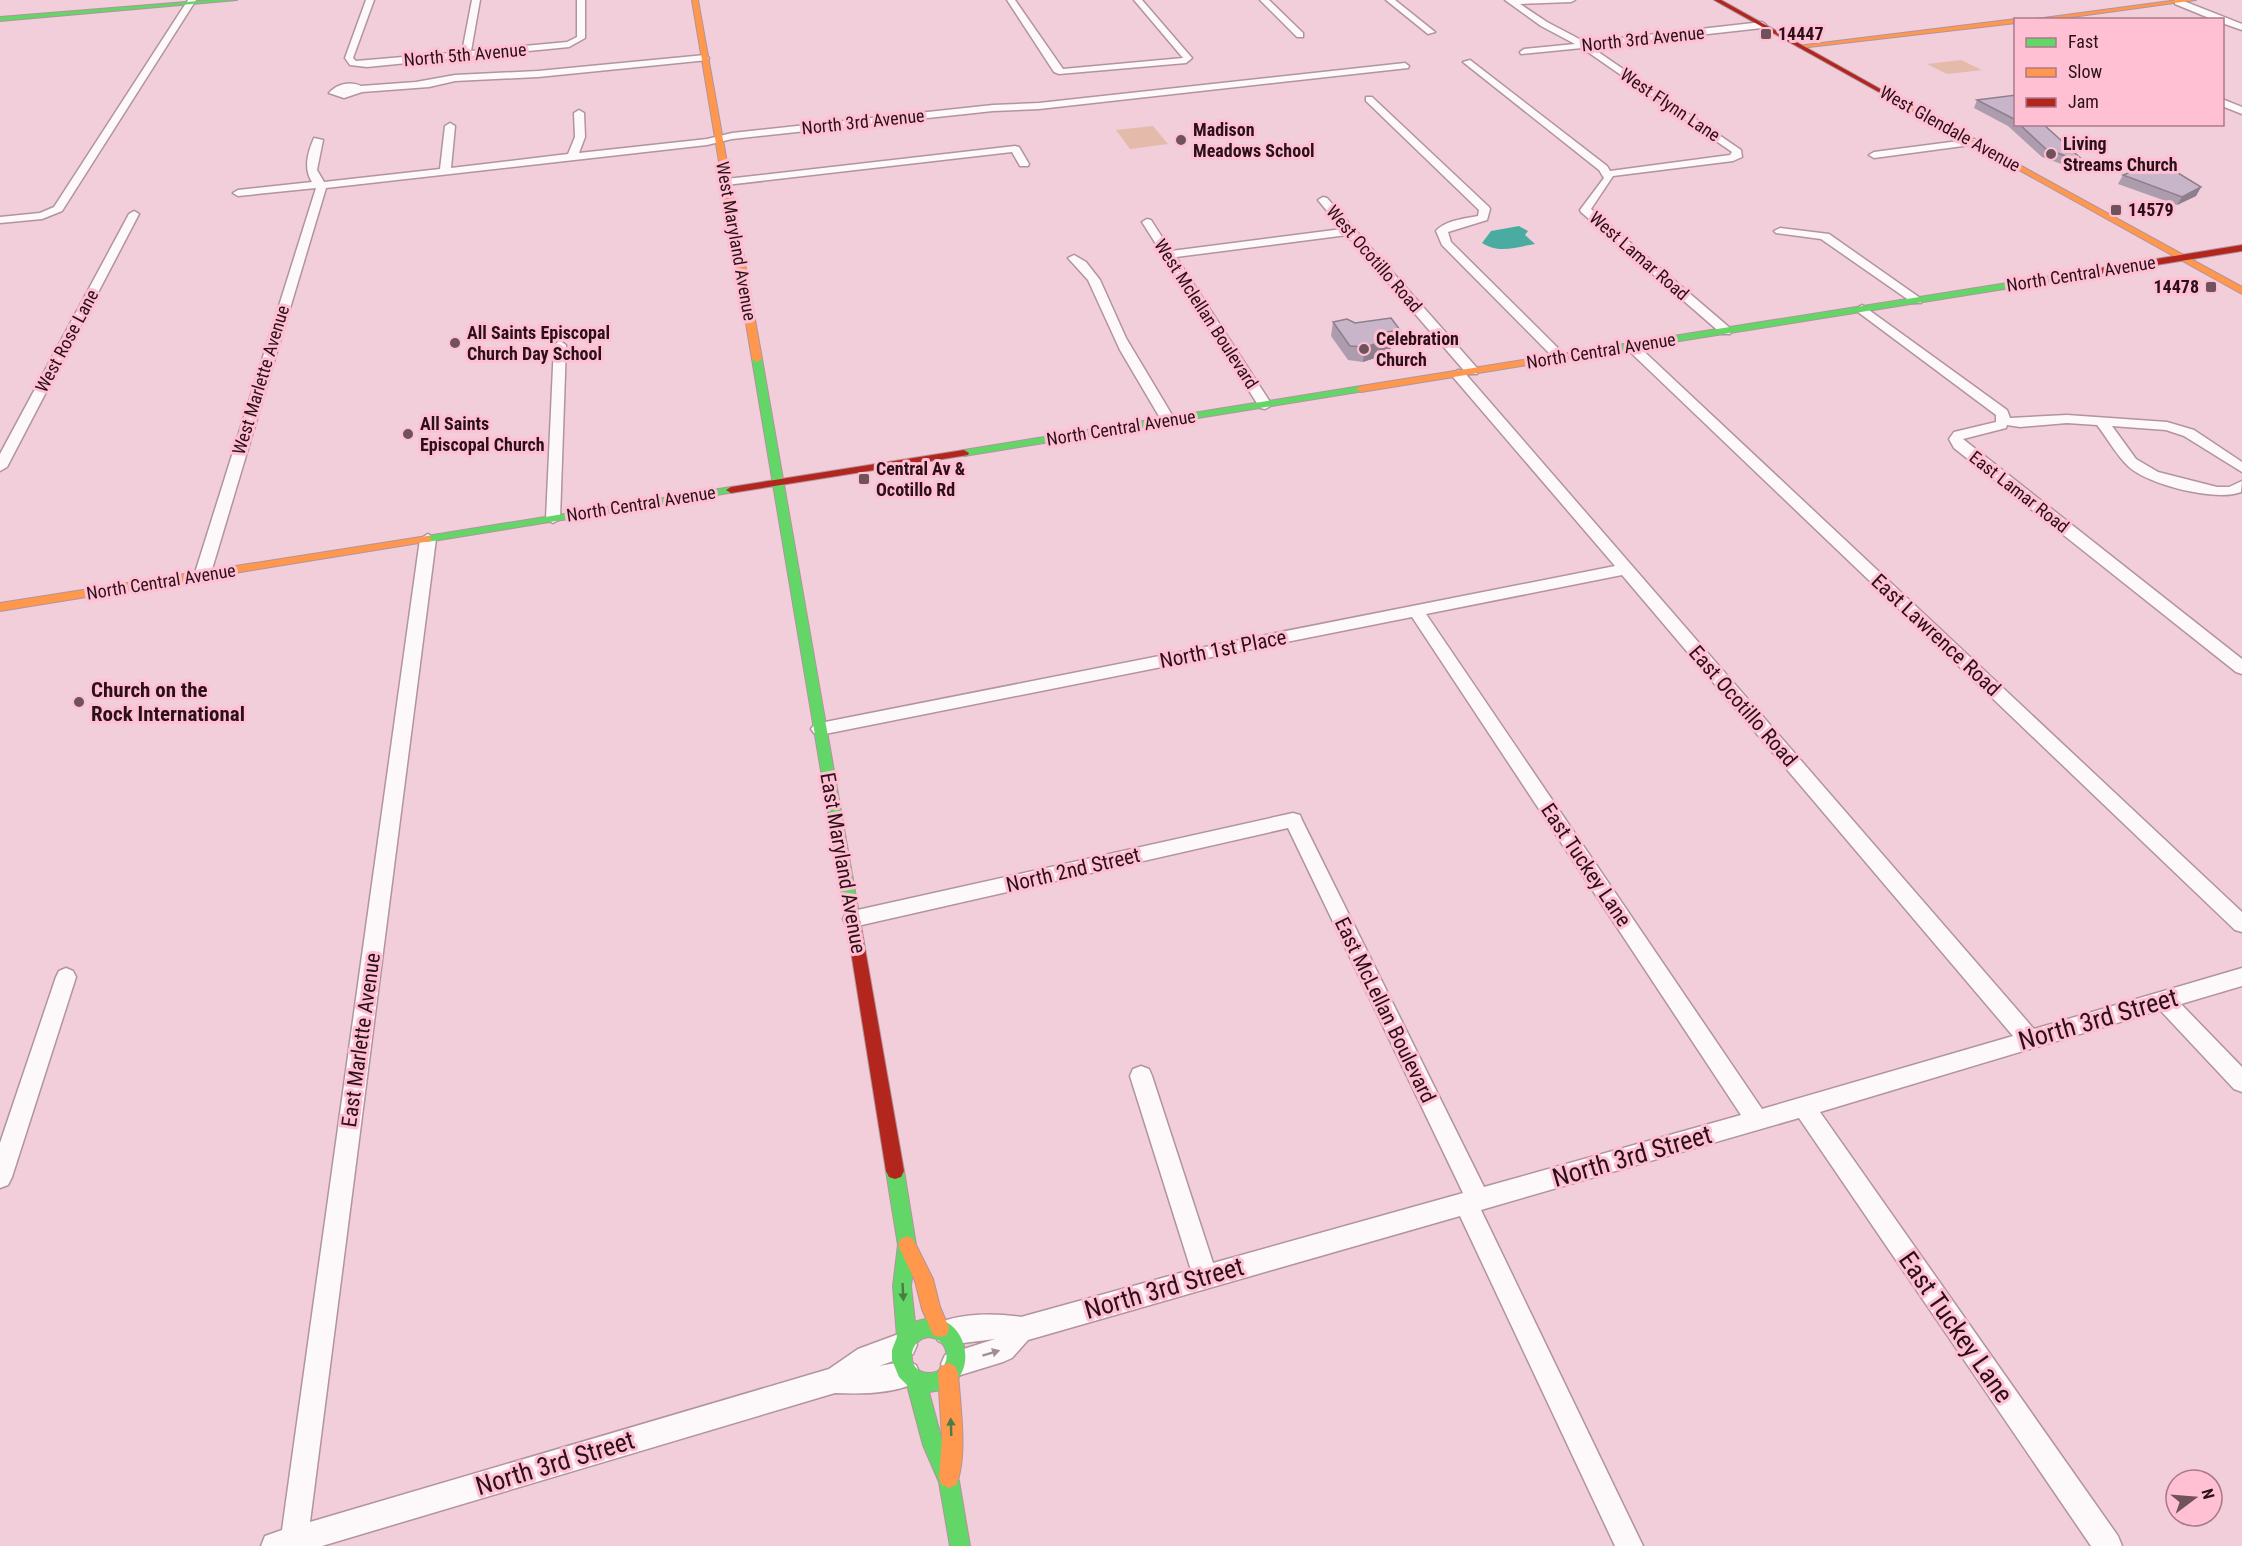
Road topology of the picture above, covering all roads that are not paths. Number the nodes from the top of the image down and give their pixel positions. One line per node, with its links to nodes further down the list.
1 (234, 0): 14 (main road)
2 (370, 0): 28 (street, North 5th Avenue)
3 (476, 0): 28 (street)
4 (581, 0): 28 (street, North 5th Avenue)
5 (695, 0): 29 (main road, West Maryland Avenue)
6 (1011, 0): 7 (street)
7 (1138, 0)
8 (1264, 0): 24 (street)
9 (1390, 0): 23 (street)
10 (1571, 0): 13 (street)
11 (1717, 0): 21 (main road, West Glendale Avenue)
12 (2193, 0): 15 (main road)
13 (1510, 1): 25 (street, West Flynn Lane)
14 (191, 2): 18 (main road); 52 (street)
15 (2178, 2): 16 (main road); 17 (street)
16 (2047, 18)
17 (2217, 18)
18 (0, 20)
19 (2014, 21): 26 (main road)
20 (2224, 21): 22 (street)
21 (1762, 25): 25 (street, North 3rd Avenue); 26 (main road, West Glendale Avenue)
22 (2242, 27)
23 (1431, 32)
24 (1300, 34)
25 (1583, 45): 27 (street, North 3rd Avenue); 46 (street, West Flynn Lane)
26 (1800, 46): 41 (main road, West Glendale Avenue)
27 (1524, 52)
28 (466, 54)
29 (704, 56): 32 (street); 40 (main road, West Maryland Avenue)
30 (1467, 62): 46 (street)
31 (1405, 66): 40 (street, North 3rd Avenue)
32 (359, 89)
33 (1369, 99): 66 (street)
34 (2224, 103): 35 (street)
35 (2242, 112): 37 (street)
36 (579, 113): 43 (street)
37 (2224, 116)
38 (450, 126): 45 (street)
39 (318, 140): 48 (street)
40 (718, 140): 43 (street, North 3rd Avenue); 47 (main road, West Maryland Avenue)
41 (1974, 142): 42 (street); 59 (main road, West Glendale Avenue)
42 (1874, 155)
43 (572, 158): 45 (street, North 3rd Avenue)
44 (1024, 164): 47 (street)
45 (445, 172): 48 (street, North 3rd Avenue)
46 (1608, 174): 63 (street, West Lamar Road)
47 (726, 182): 74 (main road, West Maryland Avenue)
48 (321, 185): 49 (street, North 3rd Avenue); 79 (street, West Marlette Avenue)
49 (238, 193)
50 (1323, 200): 54 (street, West Ocotillo Road)
51 (134, 214): 72 (street, West Rose Lane)
52 (0, 220)
53 (1147, 222): 57 (street, West Mclellan Boulevard)
54 (1350, 231): 57 (street); 67 (street, West Ocotillo Road)
55 (1780, 231): 61 (street)
56 (2242, 248): 59 (main road, North Central Avenue)
57 (1168, 255): 68 (street, West Mclellan Boulevard)
58 (1074, 258): 69 (street)
59 (2183, 258): 60 (main road, West Glendale Avenue); 61 (main road, North Central Avenue)
60 (2242, 291)
61 (1917, 300): 62 (main road, North Central Avenue)
62 (1862, 309): 63 (main road, North Central Avenue); 70 (street)
63 (1726, 331): 65 (main road, North Central Avenue)
64 (560, 345): 76 (street)
65 (1631, 346): 66 (main road, North Central Avenue); 86 (street, East Lawrence Road)
66 (1560, 357): 67 (main road, North Central Avenue)
67 (1465, 373): 68 (main road, North Central Avenue); 78 (street, East Ocotillo Road)
68 (1265, 405): 69 (main road, North Central Avenue)
69 (1168, 420): 74 (main road, North Central Avenue)
70 (2004, 421): 71 (street); 82 (street, East Lamar Road)
71 (2102, 422): 73 (street); 75 (street)
72 (0, 467)
73 (2242, 468)
74 (777, 482): 76 (main road, North Central Avenue); 83 (main road, East Maryland Avenue)
75 (2242, 485)
76 (553, 519): 77 (main road, North Central Avenue)
77 (428, 539): 79 (main road, North Central Avenue); 106 (street, East Marlette Avenue)
78 (1626, 569): 81 (street, North 1st Place); 90 (street, East Ocotillo Road)
79 (202, 576): 80 (main road, North Central Avenue)
80 (0, 607)
81 (1416, 611): 83 (street, North 1st Place); 94 (street, East Tuckey Lane)
82 (2242, 668)
83 (820, 729): 85 (main road, East Maryland Avenue)
84 (1293, 820): 85 (street, North 2nd Street); 96 (street, East McLellan Boulevard)
85 (853, 919): 97 (main road, East Maryland Avenue)
86 (2242, 924)
87 (66, 978): 95 (street)
88 (2242, 978): 89 (street, North 3rd Street)
89 (2163, 999): 90 (street, North 3rd Street); 92 (street)
90 (2029, 1039): 93 (street, North 3rd Street)
91 (1141, 1076): 98 (street)
92 (2242, 1082)
93 (1804, 1107): 94 (street, North 3rd Street); 109 (street, East Tuckey Lane)
94 (1756, 1119): 96 (street, North 3rd Street)
95 (0, 1177)
96 (1472, 1202): 98 (street, North 3rd Street); 108 (street, East McLellan Boulevard)
97 (907, 1245): 99 (main road, East Maryland Avenue); 101 (main road, East Maryland Avenue, one-way to 101)
98 (1205, 1276): 100 (street, North 3rd Street)
99 (943, 1330): 100 (street, North 3rd Street); 101 (main road); 102 (main road, East Maryland Avenue)
100 (1021, 1330): 102 (street, North 3rd Street, one-way to 100)
101 (906, 1343): 103 (main road, East Maryland Avenue); 104 (street, North 3rd Street)
102 (951, 1368): 103 (main road); 105 (main road, East Maryland Avenue, one-way to 102)
103 (912, 1378): 104 (street, North 3rd Street); 105 (main road, East Maryland Avenue)
104 (835, 1380): 106 (street, North 3rd Street)
105 (949, 1481): 107 (main road, East Maryland Avenue)
106 (285, 1543)
107 (960, 1546)
108 (1629, 1546)
109 (2108, 1546)

